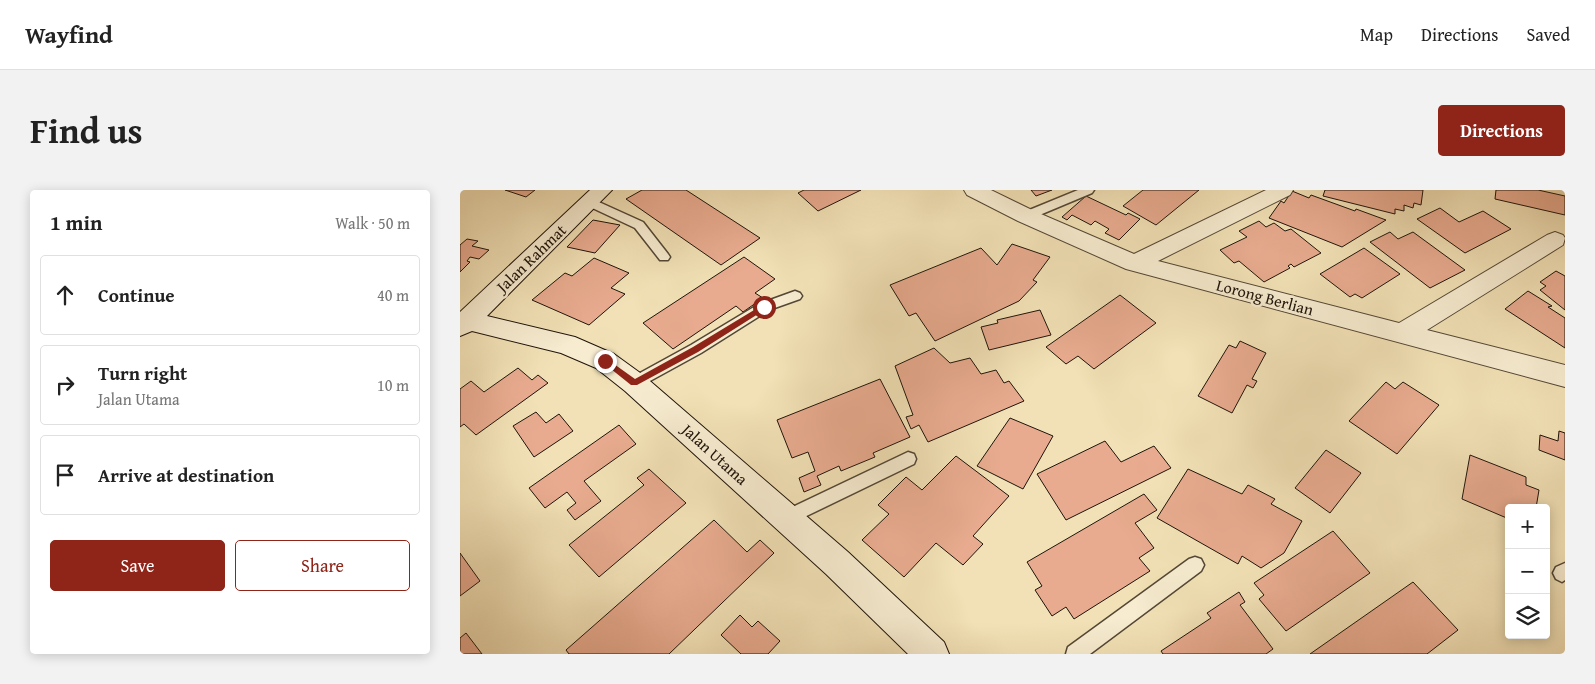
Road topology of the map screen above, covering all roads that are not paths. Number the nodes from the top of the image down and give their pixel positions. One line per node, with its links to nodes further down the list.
1 (974, 190): 5 (street, Lorong Berlian)
2 (1088, 190): 5 (lane)
3 (1283, 190): 8 (street)
4 (596, 196): 7 (lane); 10 (street, Jalan Rahmat)
5 (1026, 216): 8 (street, Lorong Berlian)
6 (1555, 240): 11 (street)
7 (664, 257)
8 (1134, 263): 11 (street, Lorong Berlian)
9 (795, 296): 13 (lane)
10 (462, 322): 13 (street, Jalan Utama)
11 (1401, 334): 12 (street, Lorong Berlian)
12 (1565, 376)
13 (634, 383): 15 (street, Jalan Utama)
14 (908, 459): 15 (lane)
15 (786, 518): 17 (street, Jalan Utama)
16 (1195, 564): 18 (lane)
17 (932, 654)
18 (1075, 654)

